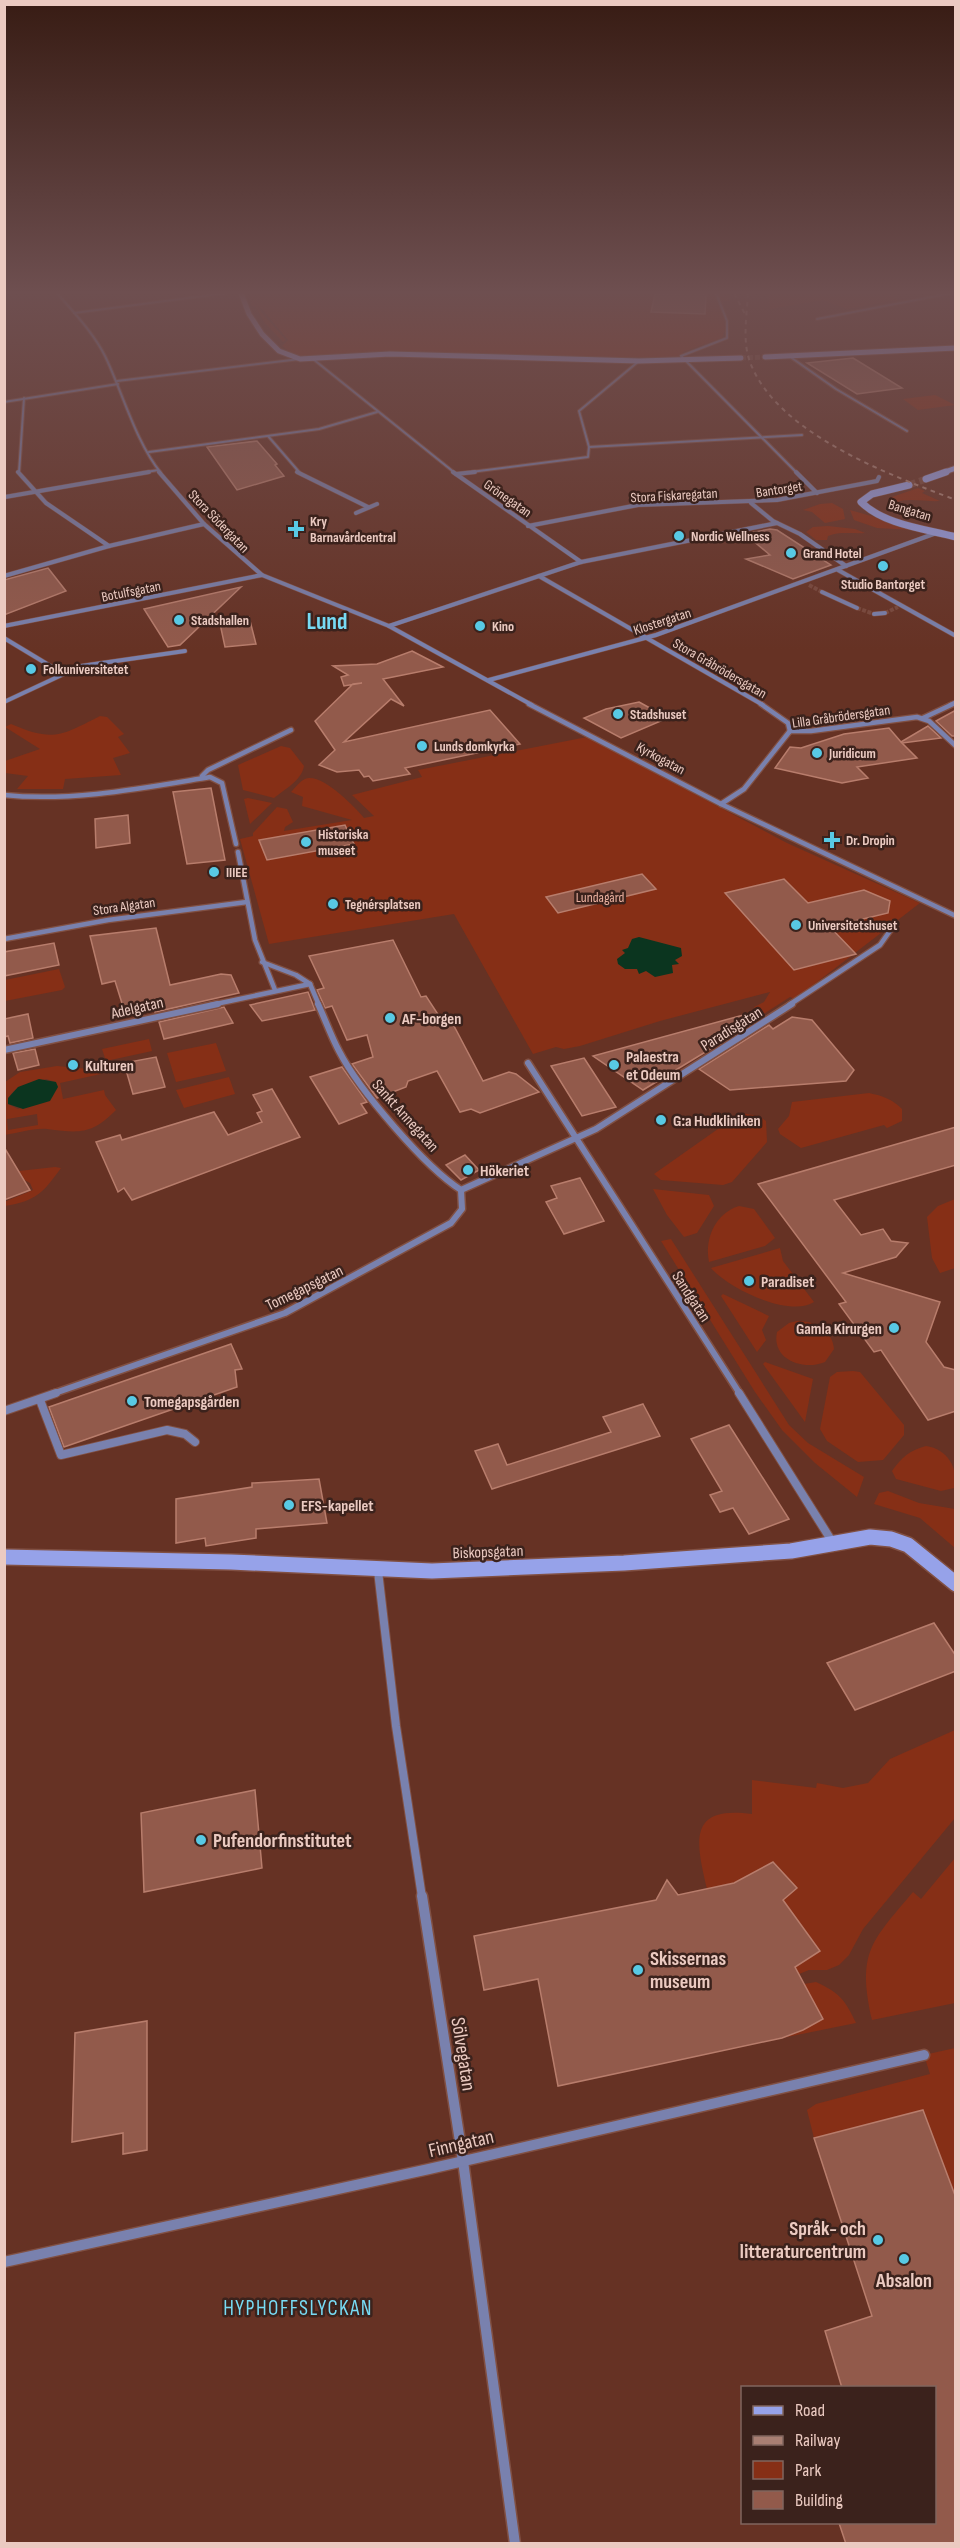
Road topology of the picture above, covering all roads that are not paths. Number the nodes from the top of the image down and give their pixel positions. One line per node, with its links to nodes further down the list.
1 (23, 412): 19 (street)
2 (128, 412): 12 (street, Stora Södergatan)
3 (377, 412): 9 (street); 15 (street, Grönegatan)
4 (579, 412): 11 (street)
5 (736, 412): 10 (street)
6 (874, 412): 7 (street)
7 (907, 432)
8 (802, 435): 10 (street)
9 (268, 436): 12 (street); 24 (street)
10 (760, 436): 11 (street); 20 (street)
11 (589, 447): 15 (street)
12 (149, 452): 14 (street, Stora Södergatan)
13 (956, 468): 17 (street)
14 (158, 470): 19 (street); 27 (street, Stora Södergatan)
15 (456, 474): 28 (street, Grönegatan)
16 (879, 477): 20 (street, Bantorget)
17 (926, 479)
18 (909, 484): 29 (street, Bangatan)
19 (34, 492): 21 (street); 31 (street)
20 (817, 493): 22 (street, Bantorget)
21 (5, 497)
22 (750, 502): 26 (street, Bantorget); 28 (street, Stora Fiskaregatan)
23 (377, 504): 24 (street)
24 (368, 507): 25 (street)
25 (356, 513)
26 (777, 523): 32 (street); 33 (street, Bantorget)
27 (204, 524): 31 (street); 35 (street, Stora Södergatan)
28 (528, 526): 32 (street, Grönegatan)
29 (939, 532): 30 (street, Bangatan); 33 (street)
30 (956, 537)
31 (109, 546): 36 (street)
32 (582, 562): 37 (street)
33 (846, 566): 34 (street)
34 (838, 570): 38 (street, Klostergatan); 46 (street)
35 (262, 575): 44 (street, Botulfsgatan); 45 (street, Kyrkogatan)
36 (4, 576)
37 (538, 576): 45 (street); 47 (street, Stora Gråbrödersgatan)
38 (803, 583): 39 (street); 47 (street, Klostergatan)
39 (809, 585)
40 (822, 592): 41 (street)
41 (857, 608)
42 (885, 613): 43 (street)
43 (874, 614)
44 (4, 626)
45 (389, 626): 51 (street, Kyrkogatan)
46 (956, 636)
47 (647, 637): 51 (street, Klostergatan); 56 (street, Stora Gråbrödersgatan)
48 (4, 638): 50 (street)
49 (185, 651): 50 (street)
50 (62, 673): 52 (street)
51 (488, 680): 60 (street, Kyrkogatan)
52 (4, 702)
53 (956, 702): 54 (street)
54 (923, 718): 56 (street, Lilla Gråbrödersgatan); 57 (street)
55 (291, 730): 58 (street)
56 (790, 731): 60 (street, Lilla Gråbrödersgatan)
57 (956, 746)
58 (202, 776): 59 (street); 61 (street)
59 (4, 795)
60 (721, 804): 64 (street, Kyrkogatan)
61 (236, 844)
62 (238, 852): 63 (street)
63 (247, 902): 66 (street, Stora Algatan); 67 (street)
64 (956, 916)
65 (892, 928): 72 (street, Paradisgatan)
66 (4, 939)
67 (262, 961): 68 (street); 69 (street)
68 (310, 984): 69 (street, Adelgatan); 73 (street, Sankt Annegatan)
69 (275, 990): 70 (street, Adelgatan)
70 (4, 1050)
71 (528, 1063): 72 (street, Sandgatan)
72 (576, 1139): 73 (street); 77 (street, Sandgatan)
73 (462, 1190): 74 (street, Tomegapsgatan)
74 (40, 1400): 75 (street, Tomegapsgatan); 76 (street)
75 (4, 1411)
76 (195, 1442)
77 (833, 1544): 79 (street, Biskopsgatan); 80 (street, Biskopsgatan)
78 (4, 1557): 79 (street, Biskopsgatan)
79 (378, 1570): 82 (street, Sölvegatan)
80 (956, 1584)
81 (924, 2055): 82 (street, Finngatan)
82 (463, 2161): 83 (street, Finngatan); 84 (street, Sölvegatan)
83 (4, 2262)
84 (515, 2544)

